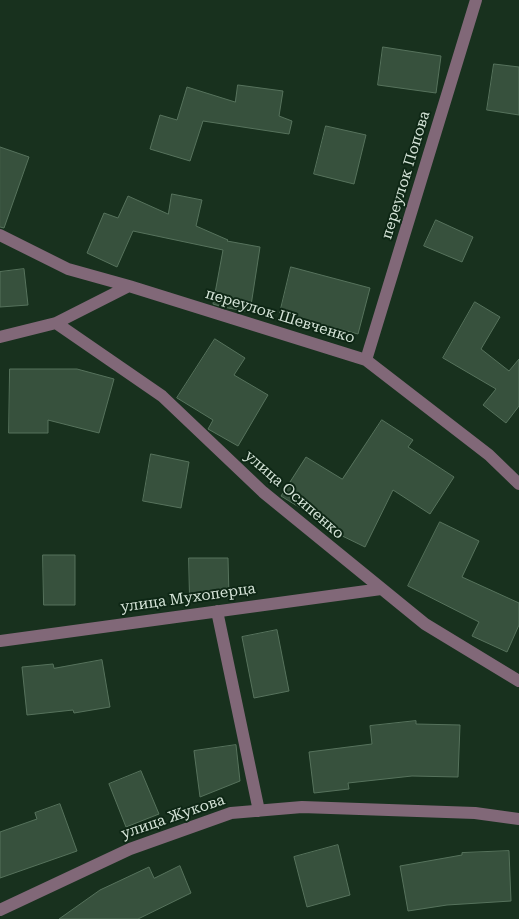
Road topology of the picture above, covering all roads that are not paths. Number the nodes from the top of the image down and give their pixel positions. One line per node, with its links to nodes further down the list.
1 (476, 0): 6 (street, переулок Попова)
2 (0, 235): 3 (street, переулок Шевченко)
3 (129, 286): 4 (street); 6 (street, переулок Шевченко)
4 (56, 323): 5 (street); 8 (street, улица Осипенко)
5 (0, 337)
6 (366, 360): 7 (street, переулок Шевченко)
7 (519, 484)
8 (381, 588): 9 (street, улица Мухоперца); 11 (street, улица Осипенко)
9 (218, 611): 10 (street, улица Мухоперца); 12 (street)
10 (0, 640)
11 (519, 681)
12 (259, 810): 13 (street, улица Жукова); 14 (street, улица Жукова)
13 (519, 820)
14 (0, 910)

